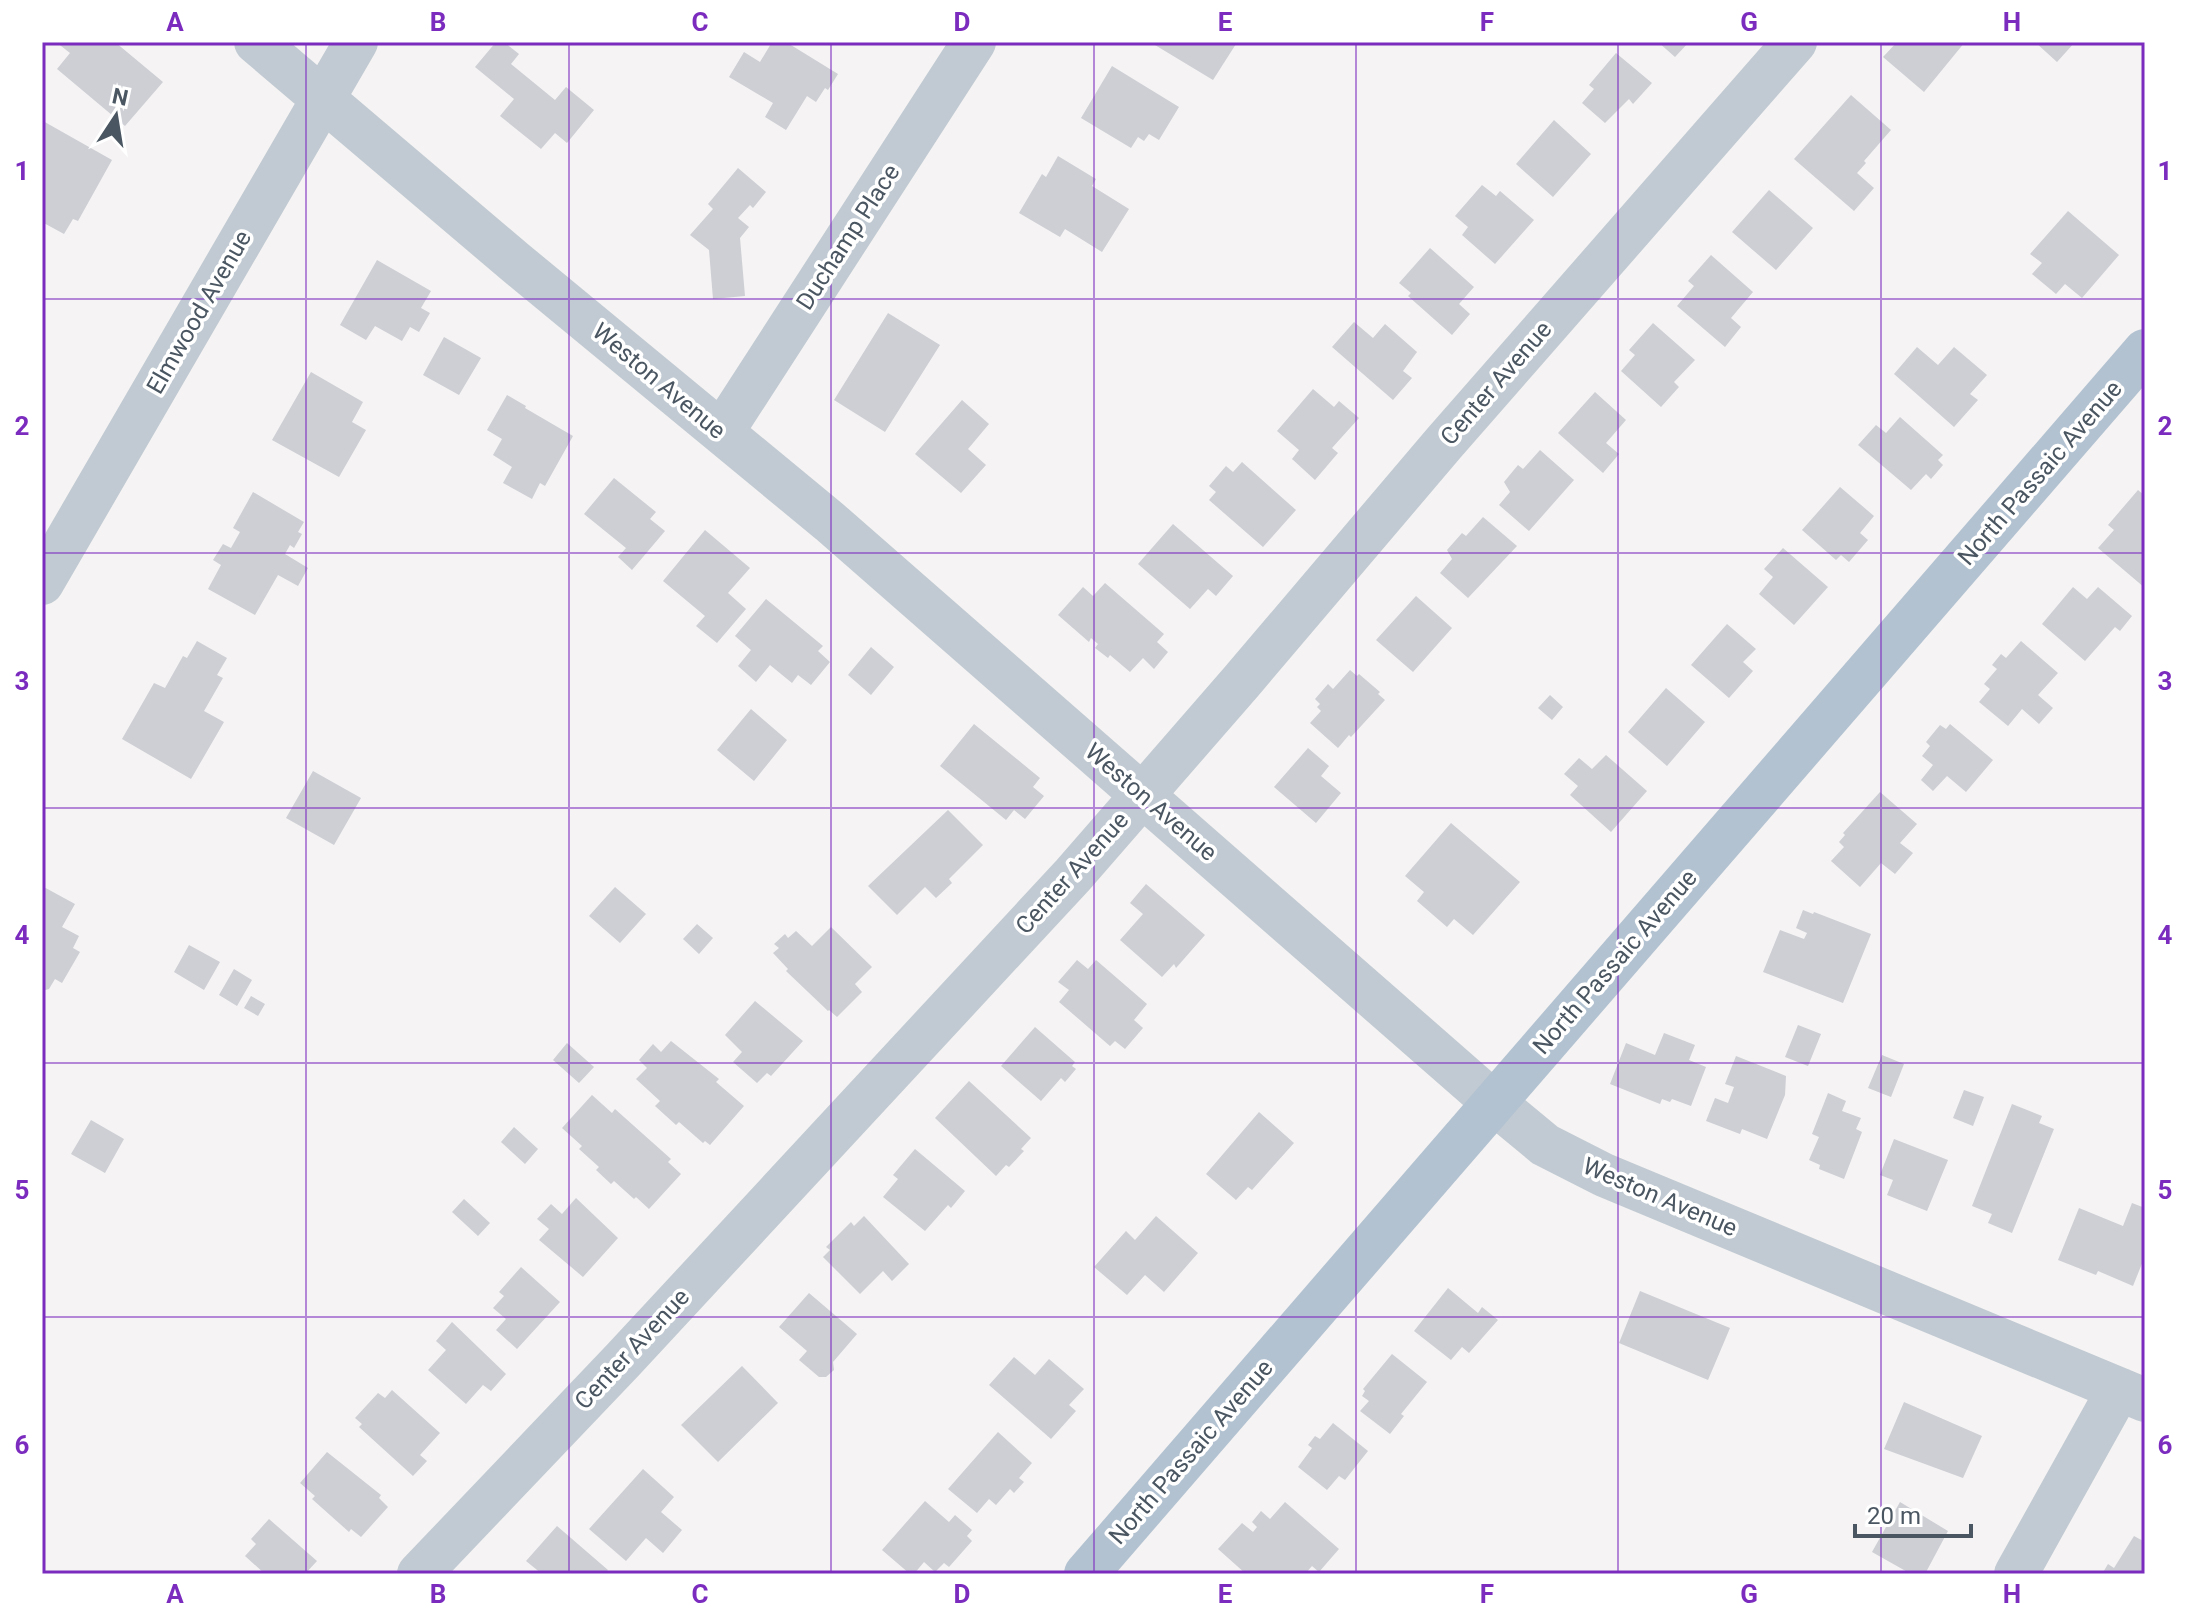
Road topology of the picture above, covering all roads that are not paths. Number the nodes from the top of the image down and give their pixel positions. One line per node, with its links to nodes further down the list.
1 (256, 42): 5 (street, Weston Avenue)
2 (356, 42): 5 (street, Elmwood Avenue)
3 (974, 42): 7 (street, Duchamp Place)
4 (1795, 42): 9 (street, Center Avenue)
5 (323, 99): 7 (street, Weston Avenue); 8 (street, Elmwood Avenue)
6 (2145, 351): 10 (main road, North Passaic Avenue)
7 (722, 432): 9 (street, Weston Avenue)
8 (42, 583)
9 (1143, 795): 10 (street, Weston Avenue); 12 (street, Center Avenue)
10 (1493, 1102): 11 (street, Weston Avenue); 13 (main road, North Passaic Avenue)
11 (2132, 1395): 14 (street)
12 (419, 1574)
13 (1086, 1574)
14 (2016, 1574)

